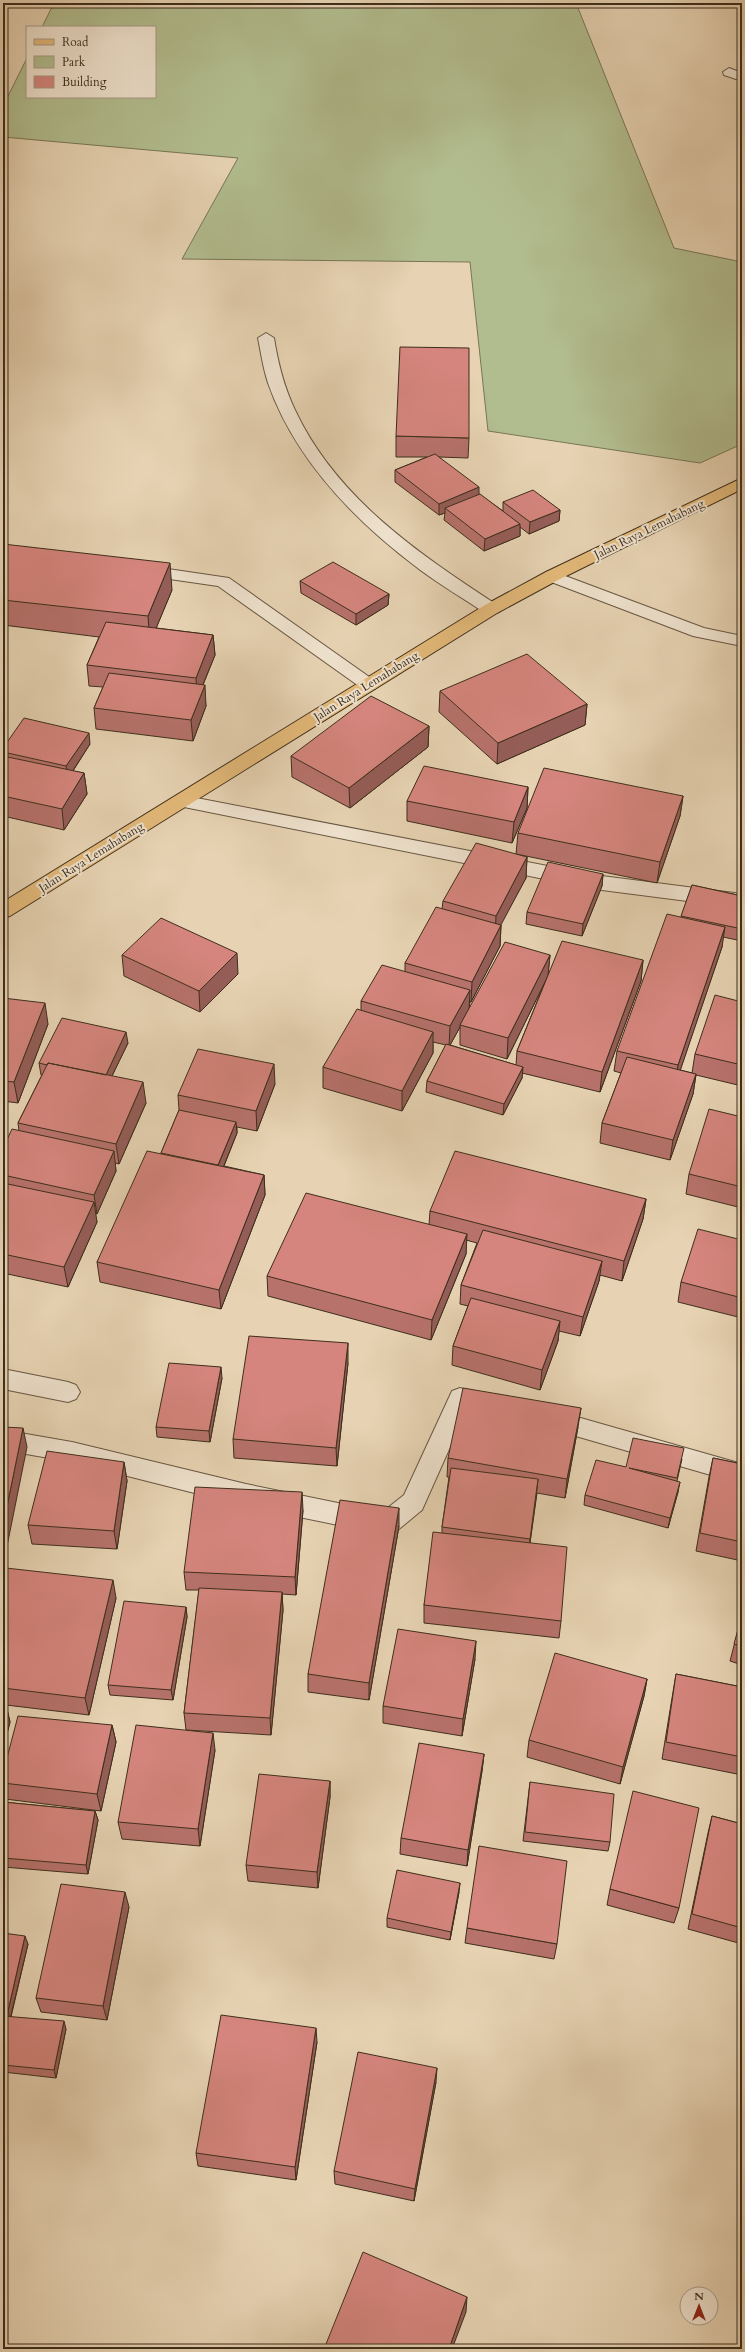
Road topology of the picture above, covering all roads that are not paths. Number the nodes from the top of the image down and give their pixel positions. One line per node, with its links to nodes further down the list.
1 (729, 72): 2 (street)
2 (742, 77)
3 (266, 338): 7 (street)
4 (740, 486): 6 (main road, Jalan Raya Lemahabang)
5 (124, 567): 9 (street)
6 (552, 576): 7 (main road, Jalan Raya Lemahabang); 8 (street)
7 (491, 609): 9 (main road, Jalan Raya Lemahabang)
8 (742, 640)
9 (369, 684): 10 (main road, Jalan Raya Lemahabang)
10 (181, 801): 11 (street); 12 (main road, Jalan Raya Lemahabang)
11 (742, 901)
12 (3, 911)
13 (3, 1379): 14 (street)
14 (68, 1392)
15 (3, 1440): 16 (street)
16 (742, 1474)

